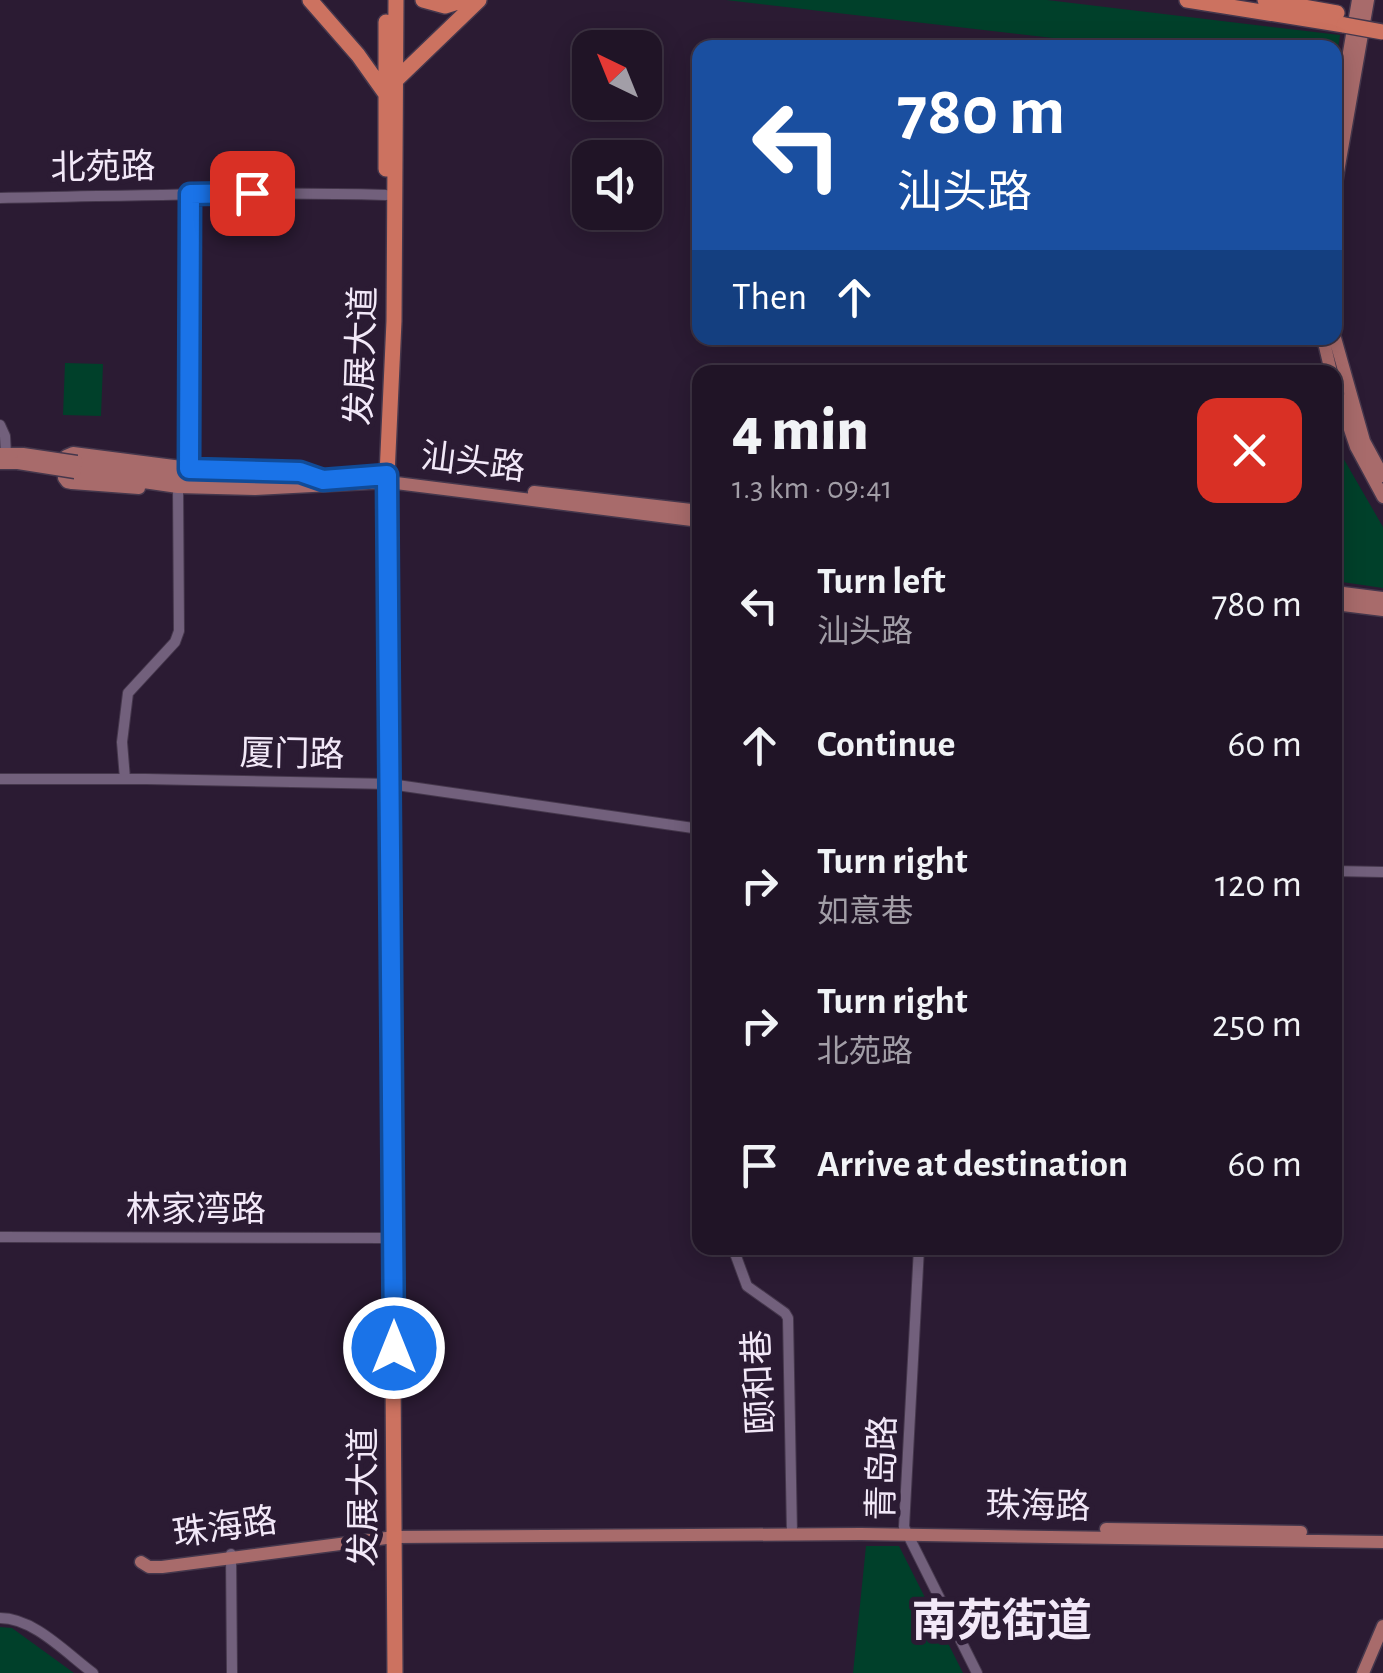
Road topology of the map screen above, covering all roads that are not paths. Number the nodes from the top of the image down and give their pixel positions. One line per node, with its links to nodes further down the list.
1 (310, 0): 14 (highway)
2 (386, 0): 14 (highway, 发展大道)
3 (396, 0): 14 (highway, 发展大道)
4 (422, 0): 5 (highway)
5 (464, 0)
6 (479, 0): 14 (highway)
7 (1187, 0): 11 (highway)
8 (1264, 0): 11 (highway)
9 (1358, 0): 15 (main road)
10 (1368, 0): 16 (main road)
11 (1345, 20): 12 (highway); 13 (highway, bridge)
12 (1383, 22)
13 (1383, 32)
14 (390, 86): 18 (highway, 发展大道); 27 (highway, 发展大道)
15 (1342, 93)
16 (1342, 149)
17 (190, 194): 18 (street, 北苑路); 19 (street, 北苑路); 25 (street)
18 (386, 196): 27 (highway, 发展大道)
19 (0, 198)
20 (1337, 345): 26 (main road)
21 (1342, 406): 30 (main road)
22 (0, 425): 23 (street)
23 (7, 460): 24 (main road, 汕头路, bridge)
24 (71, 467): 25 (main road); 28 (main road, 汕头路); 29 (main road, 汕头路)
25 (189, 469): 28 (main road)
26 (1383, 476)
27 (383, 479): 28 (main road, 汕头路); 29 (main road, 汕头路); 31 (main road, 汕头路); 32 (main road, 汕头路); 39 (highway, 发展大道)
28 (323, 480)
29 (178, 488): 38 (street)
30 (1383, 497)
31 (692, 510)
32 (692, 520)
33 (1342, 593): 34 (main road)
34 (1383, 598)
35 (1342, 605): 36 (main road)
36 (1383, 610)
37 (0, 779): 38 (street, 厦门路)
38 (124, 779): 39 (street, 厦门路)
39 (385, 784): 40 (street, 厦门路); 44 (highway, 发展大道)
40 (692, 828)
41 (1342, 871): 42 (street)
42 (1383, 872)
43 (0, 1237): 44 (street, 林家湾路)
44 (389, 1237): 50 (highway, 发展大道)
45 (736, 1255): 47 (street, 颐和巷)
46 (919, 1255): 48 (street, 青岛路)
47 (792, 1531): 48 (main road, 珠海路); 50 (main road, 珠海路)
48 (906, 1531): 49 (main road, 珠海路); 51 (main road, 珠海路); 59 (street, 青岛路)
49 (1383, 1534)
50 (390, 1535): 52 (main road, 珠海路); 57 (highway, 发展大道); 58 (highway, 发展大道)
51 (1383, 1542)
52 (231, 1555): 52 (main road, 珠海路); 56 (street)
53 (0, 1618): 55 (street)
54 (1383, 1626): 60 (main road)
55 (92, 1673)
56 (232, 1673)
57 (386, 1673)
58 (395, 1673)
59 (977, 1673)
60 (1363, 1673)

